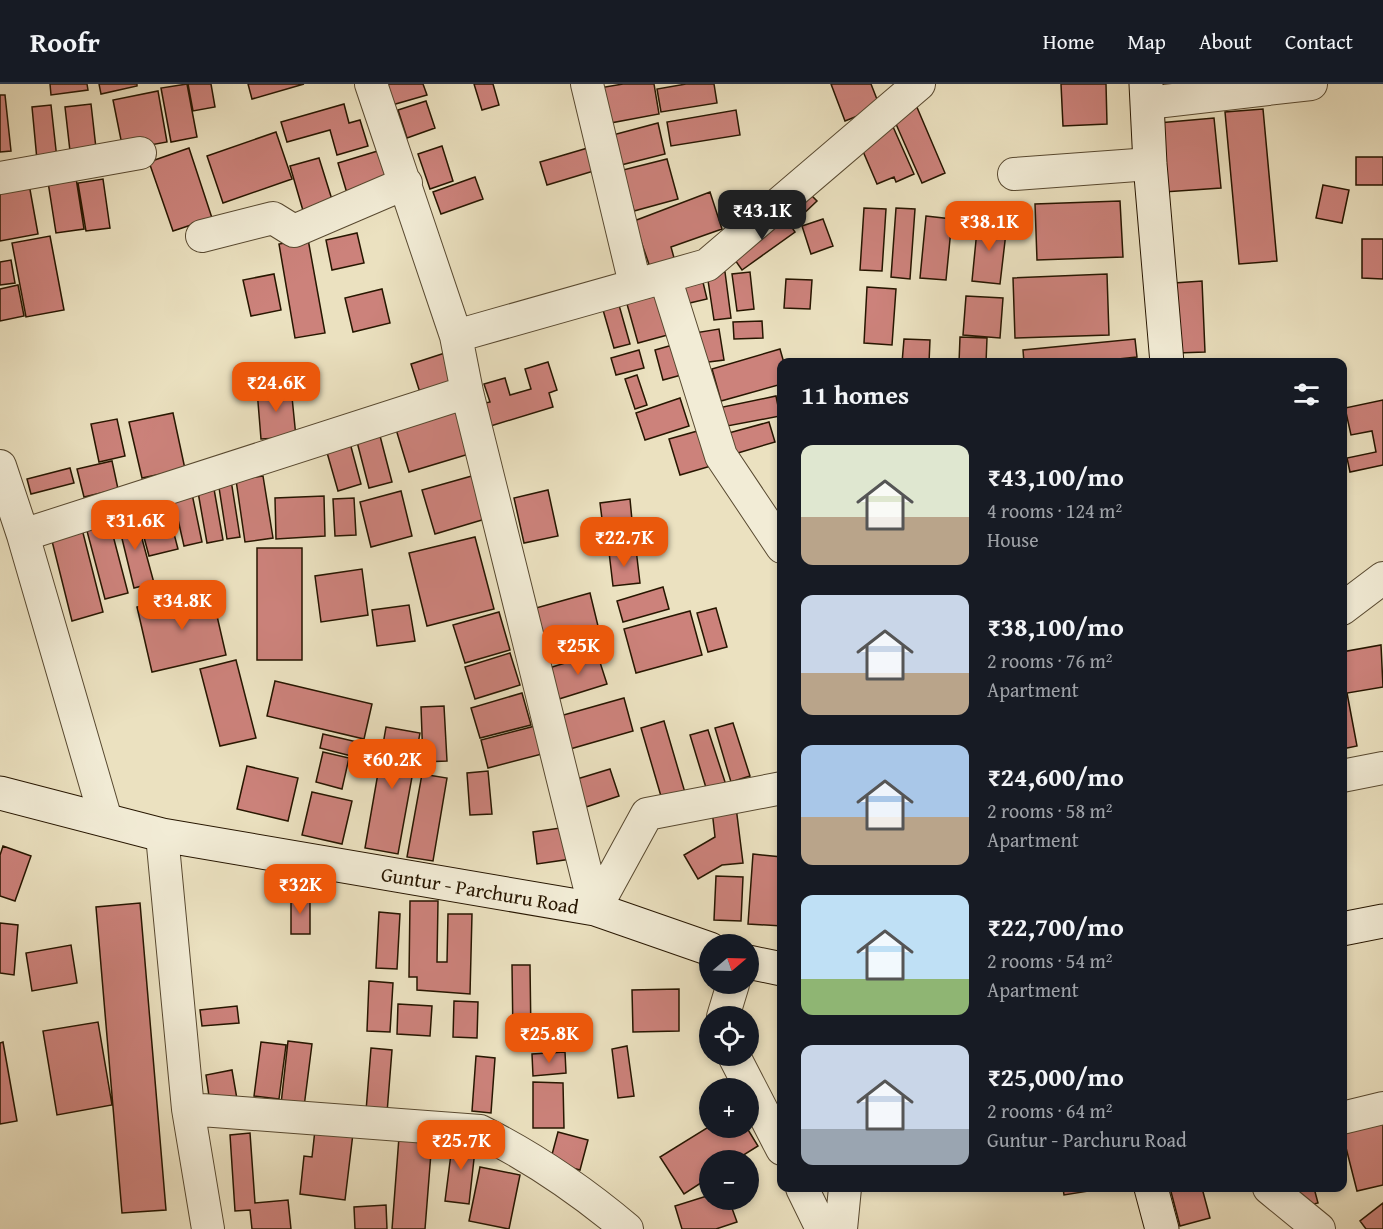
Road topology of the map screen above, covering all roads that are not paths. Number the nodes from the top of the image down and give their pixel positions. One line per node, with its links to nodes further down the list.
1 (371, 84): 10 (street)
2 (587, 84): 12 (street)
3 (920, 84): 12 (street)
4 (1311, 84): 5 (street)
5 (1147, 94): 7 (street)
6 (140, 153): 9 (street)
7 (1150, 164): 8 (street); 14 (street)
8 (1014, 174)
9 (0, 178)
10 (406, 183): 11 (street); 13 (street)
11 (202, 236)
12 (650, 280): 13 (street); 18 (street)
13 (456, 336): 15 (street)
14 (1167, 358)
15 (467, 392): 17 (street); 27 (street)
16 (0, 466): 17 (street)
17 (23, 535): 25 (street)
18 (777, 540)
19 (1383, 578): 20 (street)
20 (1347, 605)
21 (1383, 768): 22 (street)
22 (1347, 775)
23 (777, 789): 27 (street)
24 (0, 793): 25 (street, Guntur - Parchuru Road)
25 (106, 820): 26 (street, Guntur - Parchuru Road)
26 (162, 835): 27 (street, Guntur - Parchuru Road); 33 (street)
27 (595, 909): 28 (street, Guntur - Parchuru Road)
28 (699, 945)
29 (759, 964): 30 (street)
30 (777, 968)
31 (739, 1066): 35 (street)
32 (1383, 1108): 34 (street)
33 (188, 1109): 40 (street); 41 (street)
34 (1347, 1117)
35 (777, 1139)
36 (804, 1192): 42 (street)
37 (845, 1192): 43 (street)
38 (1152, 1192): 44 (street)
39 (1274, 1192): 45 (street)
40 (208, 1229)
41 (627, 1229)
42 (822, 1229)
43 (841, 1229)
44 (1162, 1229)
45 (1319, 1229)

